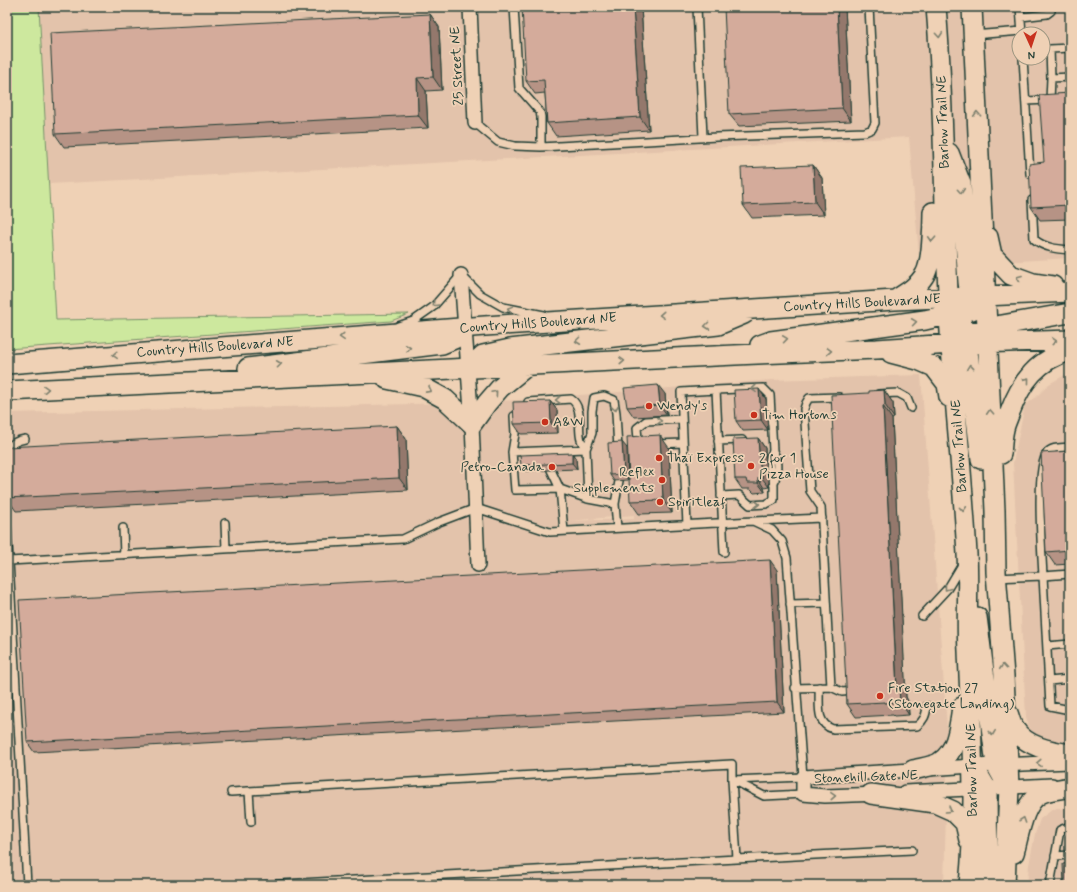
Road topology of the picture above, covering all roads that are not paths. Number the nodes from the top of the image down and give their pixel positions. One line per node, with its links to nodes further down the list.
1 (470, 7): 18 (street, 25 Street NE)
2 (514, 7): 21 (lane)
3 (697, 7): 19 (lane)
4 (869, 7): 19 (lane)
5 (936, 7): 20 (main road, Barlow Trail NE, one-way to 20)
6 (972, 7): 12 (main road, Barlow Trail NE)
7 (1020, 7): 9 (lane)
8 (1050, 7): 9 (lane)
9 (1021, 18): 10 (lane)
10 (1022, 26)
11 (1011, 32): 12 (lane)
12 (973, 34): 25 (main road, Barlow Trail NE, one-way to 12)
13 (1070, 48): 16 (lane)
14 (1024, 66): 17 (lane)
15 (1070, 77): 16 (lane)
16 (1051, 78): 17 (lane)
17 (1026, 101): 22 (lane)
18 (476, 122): 21 (lane)
19 (702, 138): 21 (lane)
20 (944, 141): 23 (main road, Barlow Trail NE); 30 (main road, one-way to 30)
21 (541, 146)
22 (1031, 178)
23 (945, 190): 29 (main road, one-way to 29); 30 (main road, Barlow Trail NE)
24 (1032, 193): 26 (lane)
25 (981, 203): 28 (main road, one-way to 25); 30 (main road, Barlow Trail NE)
26 (1070, 250)
27 (461, 275): 33 (lane, one-way to 27); 34 (street); 35 (lane, one-way to 35)
28 (1070, 291): 30 (main road, Country Hills Boulevard NE)
29 (895, 300): 30 (main road, Country Hills Boulevard NE); 31 (main road, Country Hills Boulevard NE)
30 (964, 305): 36 (main road, Barlow Trail NE); 36 (main road, Barlow Trail NE); 40 (main road, one-way to 30)
31 (756, 308): 33 (main road, Country Hills Boulevard NE, one-way to 33); 43 (main road, one-way to 43)
32 (1070, 314): 36 (main road)
33 (576, 320): 34 (main road, Country Hills Boulevard NE)
34 (465, 328): 35 (main road, Country Hills Boulevard NE); 43 (street); 45 (main road, one-way to 34)
35 (366, 336): 41 (main road, Country Hills Boulevard NE, one-way to 41)
36 (973, 338): 37 (main road, one-way to 37); 38 (main road); 58 (main road, Barlow Trail NE); 74 (main road, Barlow Trail NE, one-way to 36); 91 (main road, one-way to 36)
37 (1070, 340)
38 (877, 349): 40 (main road, one-way to 38); 58 (main road)
39 (1070, 351): 74 (main road, one-way to 39)
40 (734, 355): 42 (main road, one-way to 40)
41 (7, 364)
42 (527, 366): 43 (main road); 54 (main road, one-way to 42)
43 (468, 369): 44 (main road); 54 (street)
44 (364, 374): 45 (main road); 54 (main road, one-way to 54)
45 (186, 383): 47 (main road, one-way to 45)
46 (716, 390): 53 (lane); 57 (lane); 70 (lane, one-way to 46)
47 (7, 391)
48 (868, 395): 52 (lane)
49 (846, 396): 75 (lane)
50 (521, 402): 61 (lane, one-way to 50)
51 (514, 407): 65 (lane)
52 (911, 408)
53 (682, 419): 59 (lane); 59 (lane, one-way to 53)
54 (472, 424): 73 (street)
55 (749, 439): 57 (lane)
56 (25, 440): 63 (lane)
57 (718, 441): 70 (lane)
58 (958, 441): 87 (main road, Barlow Trail NE, one-way to 87)
59 (683, 442): 80 (lane)
60 (1070, 447): 92 (lane)
61 (586, 449): 62 (lane, one-way to 62); 64 (lane); 71 (lane)
62 (618, 449)
63 (7, 450)
64 (549, 451): 65 (lane); 66 (lane)
65 (512, 452): 69 (lane)
66 (550, 460)
67 (551, 470): 69 (lane)
68 (619, 481): 72 (lane)
69 (560, 489): 71 (lane); 83 (lane)
70 (721, 496): 78 (lane)
71 (588, 499): 72 (lane)
72 (615, 504): 82 (lane)
73 (476, 508): 83 (lane); 84 (lane); 89 (street)
74 (995, 511): 91 (main road, Barlow Trail NE)
75 (822, 518): 76 (lane); 93 (lane)
76 (753, 521): 78 (lane); 94 (lane)
77 (225, 523): 84 (lane)
78 (722, 523): 80 (lane); 85 (lane)
79 (7, 525): 88 (lane)
80 (687, 525): 82 (lane)
81 (123, 528): 86 (lane)
82 (617, 528): 83 (lane)
83 (564, 531)
84 (226, 549): 86 (lane)
85 (724, 552)
86 (124, 555): 88 (lane)
87 (967, 556): 95 (lane, one-way to 95); 98 (main road, Barlow Trail NE); 110 (main road, one-way to 110)
88 (9, 561): 129 (lane)
89 (478, 565)
90 (1070, 574): 92 (lane)
91 (996, 575): 92 (lane); 106 (main road, Barlow Trail NE, one-way to 91)
92 (1043, 576): 97 (lane)
93 (826, 603): 94 (lane); 101 (lane)
94 (790, 604): 103 (lane)
95 (922, 616)
96 (1070, 644): 97 (lane)
97 (1047, 646): 100 (lane)
98 (968, 664): 111 (main road, Barlow Trail NE); 112 (main road)
99 (1070, 679): 100 (lane)
100 (1049, 681): 107 (lane)
101 (831, 686): 102 (lane); 104 (lane)
102 (819, 687): 103 (lane); 105 (lane)
103 (795, 688): 113 (lane)
104 (855, 691)
105 (927, 706)
106 (1005, 706): 108 (main road); 110 (main road, Barlow Trail NE)
107 (1070, 710)
108 (1070, 754)
109 (1070, 762): 110 (street, Stonehill Gate NE, one-way to 110)
110 (1002, 765): 111 (street, Stonehill Gate NE); 116 (main road, Barlow Trail NE)
111 (973, 766): 112 (street, Stonehill Gate NE); 117 (main road, Barlow Trail NE)
112 (913, 770): 113 (street, Stonehill Gate NE)
113 (802, 777): 114 (lane); 120 (street, Stonehill Gate NE)
114 (732, 780): 118 (lane); 120 (lane); 128 (lane)
115 (1070, 785): 116 (street, Stonehill Gate NE); 133 (main road, one-way to 115)
116 (1009, 787): 117 (street, Stonehill Gate NE); 133 (main road, Barlow Trail NE)
117 (980, 789): 121 (street, Stonehill Gate NE); 125 (main road, Barlow Trail NE); 132 (main road)
118 (249, 791): 119 (lane); 122 (lane)
119 (231, 792)
120 (803, 794): 121 (street, Stonehill Gate NE, one-way to 121)
121 (871, 794): 125 (main road, one-way to 125)
122 (251, 822)
123 (1070, 826): 127 (lane)
124 (912, 850): 128 (lane)
125 (972, 853): 131 (main road, Barlow Trail NE)
126 (1070, 855): 127 (lane)
127 (1055, 856): 134 (lane)
128 (737, 859): 130 (lane)
129 (27, 885)
130 (263, 885)
131 (969, 885)
132 (988, 885)
133 (1006, 885)
134 (1050, 885)

